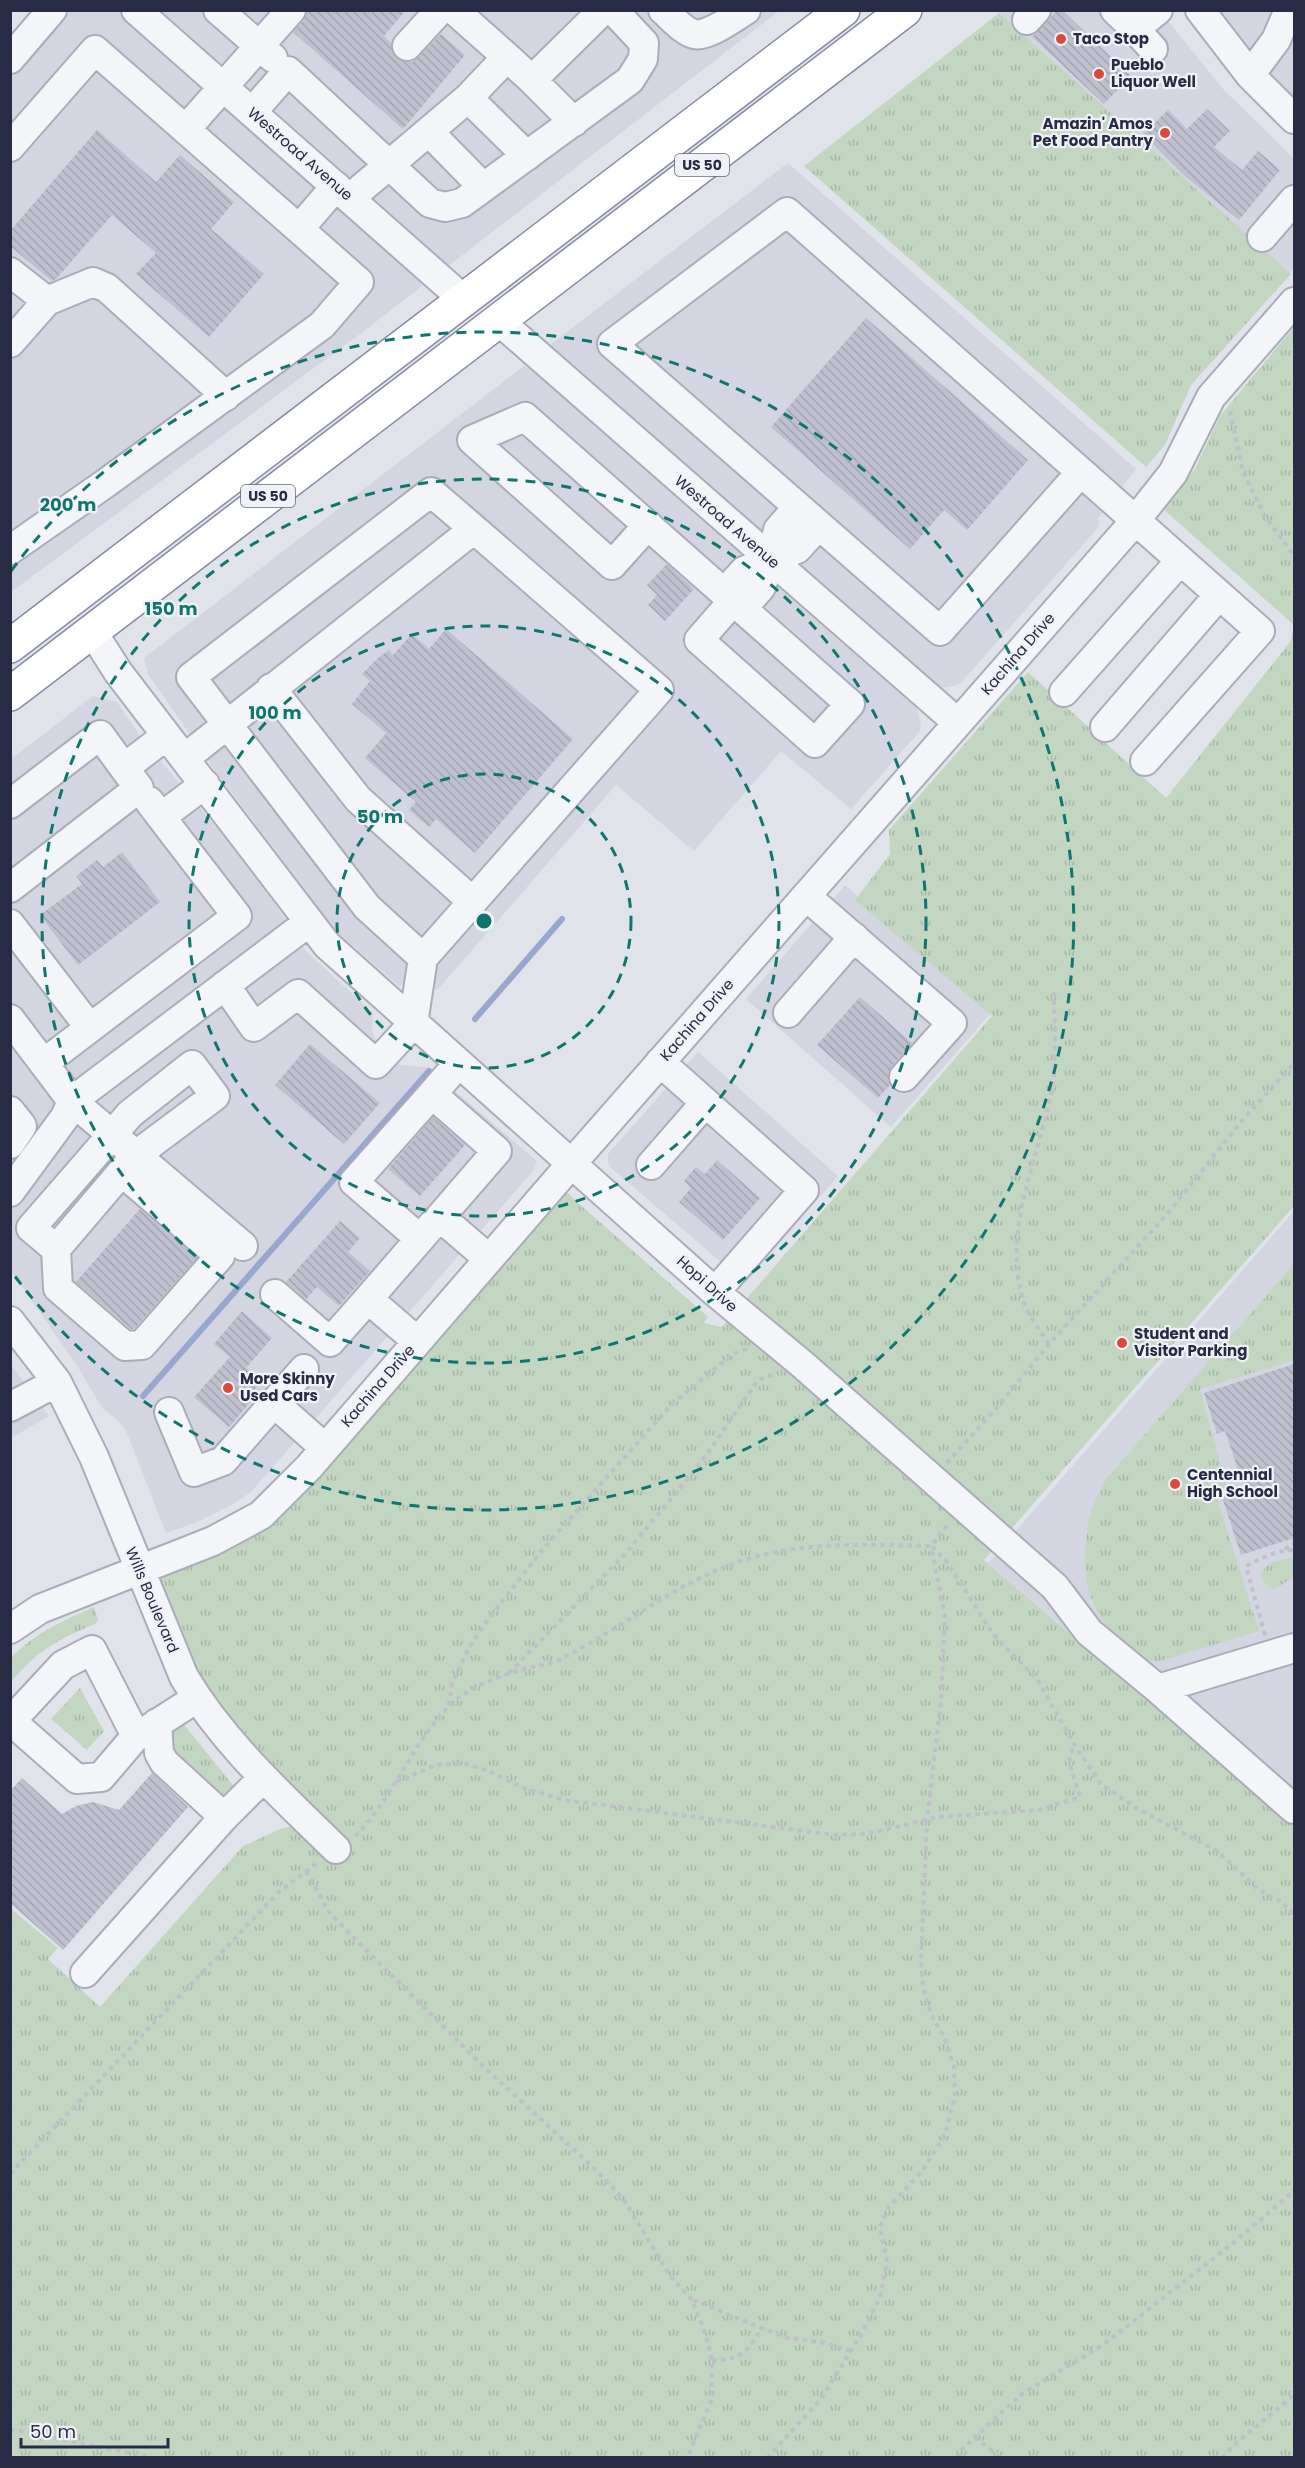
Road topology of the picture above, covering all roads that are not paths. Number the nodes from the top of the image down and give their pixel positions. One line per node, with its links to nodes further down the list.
1 (136, 10): 24 (street, Westroad Avenue)
2 (218, 10): 18 (street)
3 (291, 10): 18 (street)
4 (440, 10): 17 (street)
5 (454, 10): 19 (street)
6 (603, 10): 23 (street)
7 (614, 10): 28 (street)
8 (663, 10): 9 (street)
9 (746, 10)
10 (843, 10): 40 (highway, US 50)
11 (905, 10): 43 (highway, US 50)
12 (1158, 10): 16 (street)
13 (1200, 10): 22 (street)
14 (1289, 10): 22 (street)
15 (41, 14): 20 (street)
16 (1134, 30)
17 (407, 45)
18 (259, 46): 21 (street); 24 (street)
19 (507, 57): 23 (street); 25 (street)
20 (10, 59)
21 (288, 71): 26 (street); 33 (street)
22 (1250, 75): 27 (street)
23 (532, 80): 28 (street)
24 (224, 87): 26 (street, Westroad Avenue); 29 (street)
25 (468, 98): 30 (street); 32 (street)
26 (252, 112): 35 (street, Westroad Avenue)
27 (1294, 119)
28 (574, 122): 32 (street)
29 (186, 129): 31 (street); 37 (street)
30 (429, 132): 33 (street); 34 (street)
31 (10, 147)
32 (527, 156): 34 (street)
33 (389, 166): 34 (street); 35 (street)
34 (483, 187)
35 (343, 192): 37 (street); 40 (street, Westroad Avenue)
36 (1294, 201): 38 (street)
37 (299, 228): 45 (street)
38 (1262, 237)
39 (10, 272): 41 (street)
40 (463, 299): 57 (highway, US 50)
41 (47, 301): 44 (street); 45 (street)
42 (1294, 302): 48 (street, Kachina Drive)
43 (498, 320): 52 (street, Westroad Avenue); 56 (highway, US 50)
44 (10, 343)
45 (226, 396): 51 (street)
46 (1081, 472): 47 (street); 47 (street); 48 (street)
47 (808, 516): 52 (street)
48 (1135, 520): 53 (street); 62 (street, Kachina Drive)
49 (648, 525): 49 (street); 55 (street)
50 (474, 529): 58 (street); 61 (street); 73 (street)
51 (10, 550)
52 (770, 560): 55 (street); 62 (street, Westroad Avenue)
53 (1180, 561): 54 (street); 59 (street)
54 (1219, 595): 63 (street); 66 (street)
55 (733, 601): 55 (street)
56 (92, 632): 60 (highway, US 50); 64 (street, Hopi Drive)
57 (10, 646)
58 (272, 688): 61 (street); 73 (street)
59 (1064, 692)
60 (10, 694)
61 (227, 723): 65 (street); 77 (street)
62 (958, 723): 72 (street, Kachina Drive)
63 (1105, 727)
64 (166, 736): 65 (street, Hopi Drive); 67 (street)
65 (185, 758): 68 (street, Hopi Drive)
66 (1145, 761)
67 (131, 778): 69 (street); 70 (street); 71 (street)
68 (205, 784): 70 (street); 74 (street, Hopi Drive)
69 (10, 804)
70 (161, 817): 82 (street)
71 (10, 888)
72 (806, 896): 76 (street); 84 (street, Kachina Drive)
73 (473, 902): 77 (street)
74 (309, 922): 78 (street); 81 (street, Hopi Drive)
75 (10, 924): 82 (street)
76 (854, 938): 79 (street); 88 (street)
77 (423, 958): 81 (street)
78 (225, 985): 81 (street); 83 (street)
79 (788, 1013)
80 (10, 1019): 85 (street)
81 (413, 1024): 86 (street, Hopi Drive)
82 (90, 1028): 85 (street)
83 (163, 1032): 87 (street); 90 (street)
84 (660, 1062): 91 (street); 95 (street, Kachina Drive)
85 (44, 1063): 90 (street)
86 (458, 1064): 89 (street); 95 (street, Hopi Drive)
87 (192, 1065): 93 (street); 96 (street)
88 (904, 1077)
89 (432, 1094): 99 (street); 100 (street)
90 (72, 1101): 93 (street); 98 (street)
91 (705, 1103): 97 (street); 104 (street)
92 (10, 1111): 94 (street)
93 (111, 1134): 96 (street); 102 (street)
94 (10, 1144)
95 (572, 1163): 103 (street, Kachina Drive); 104 (street, Hopi Drive)
96 (129, 1164): 101 (street); 102 (street); 102 (street)
97 (651, 1165)
98 (10, 1192)
99 (440, 1217): 100 (street); 103 (street)
100 (420, 1239): 106 (street)
101 (243, 1246)
102 (56, 1249)
103 (489, 1259): 108 (street, Kachina Drive)
104 (715, 1292): 118 (street, Hopi Drive)
105 (275, 1294): 106 (street)
106 (368, 1299): 108 (street)
107 (10, 1321): 110 (street, Wills Boulevard)
108 (417, 1341): 114 (street, Kachina Drive)
109 (304, 1369): 111 (street)
110 (57, 1382): 112 (street); 115 (street, Wills Boulevard)
111 (274, 1403): 113 (street); 114 (street)
112 (10, 1407)
113 (169, 1412)
114 (325, 1448): 115 (street, Kachina Drive)
115 (139, 1570): 116 (street, Kachina Drive); 119 (street, Wills Boulevard)
116 (10, 1629)
117 (1282, 1652): 118 (street)
118 (1158, 1689): 123 (street, Hopi Drive)
119 (197, 1698): 121 (street); 122 (street, Wills Boulevard)
120 (11, 1722): 121 (street); 121 (street)
121 (147, 1730): 124 (street)
122 (263, 1778): 124 (street); 125 (street, Wills Boulevard)
123 (1294, 1809)
124 (224, 1817): 126 (street)
125 (336, 1849)
126 (85, 1973)

